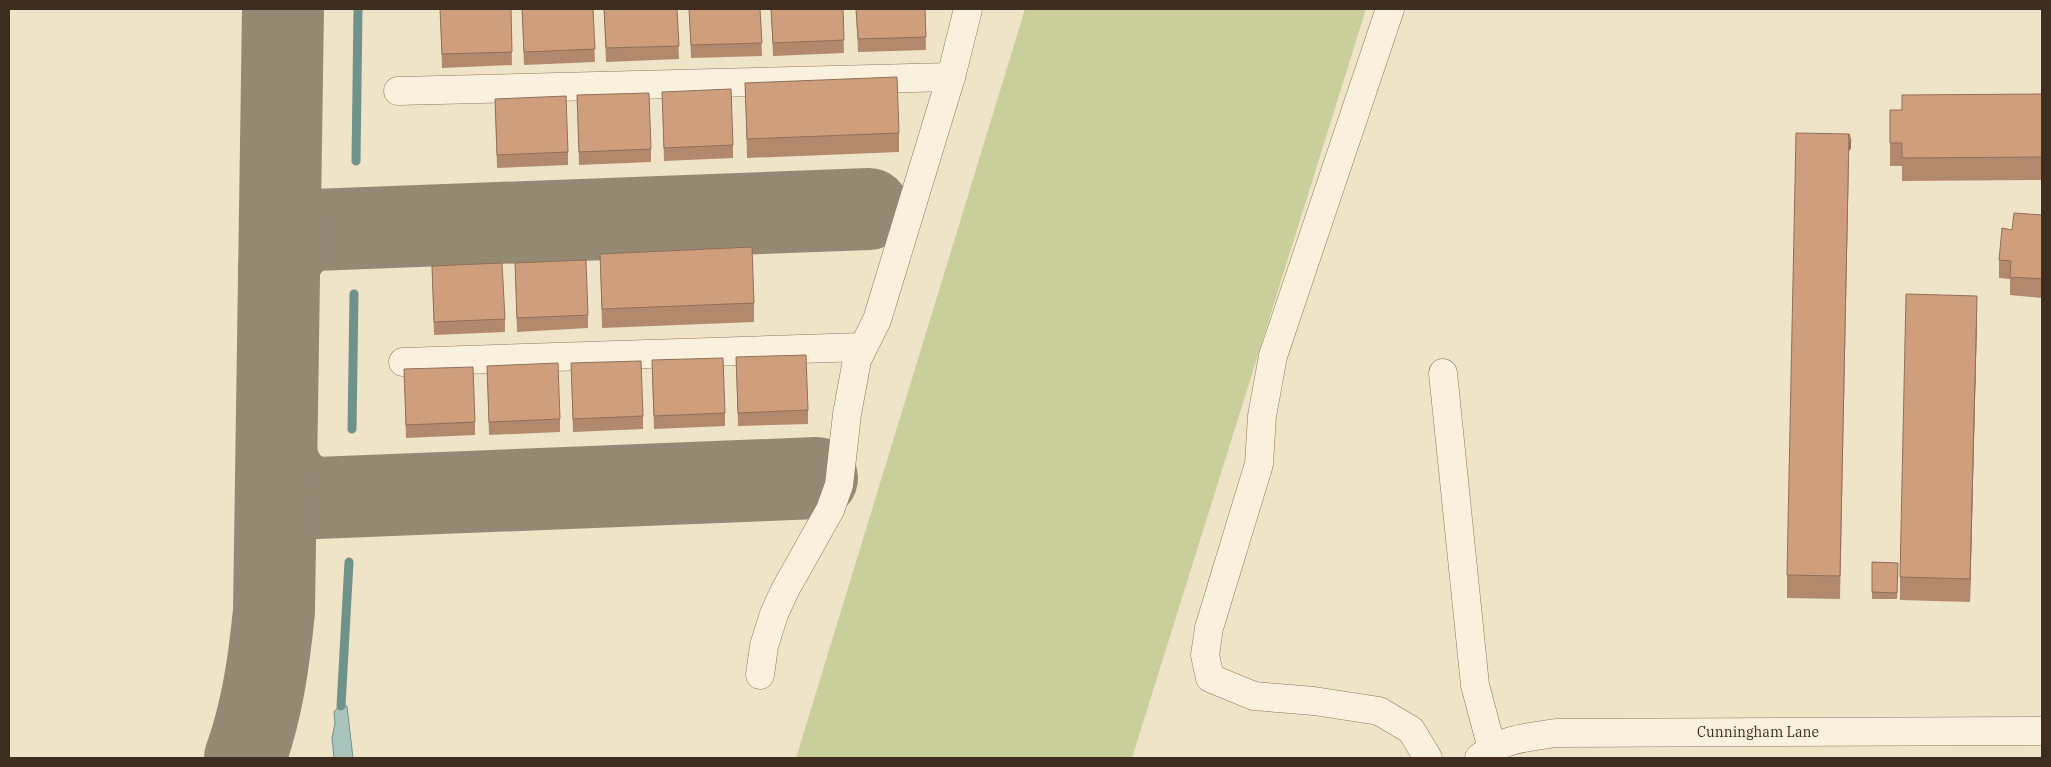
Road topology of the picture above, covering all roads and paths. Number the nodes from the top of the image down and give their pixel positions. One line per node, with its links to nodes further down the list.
1 (968, 9): 3 (street)
2 (1390, 9): 11 (street)
3 (951, 77): 4 (street); 5 (street)
4 (398, 91)
5 (862, 347): 6 (street); 8 (street)
6 (403, 362)
7 (1443, 373): 10 (street)
8 (760, 675)
9 (2042, 731): 10 (street, Cunningham Lane)
10 (1484, 755)
11 (1428, 758)

